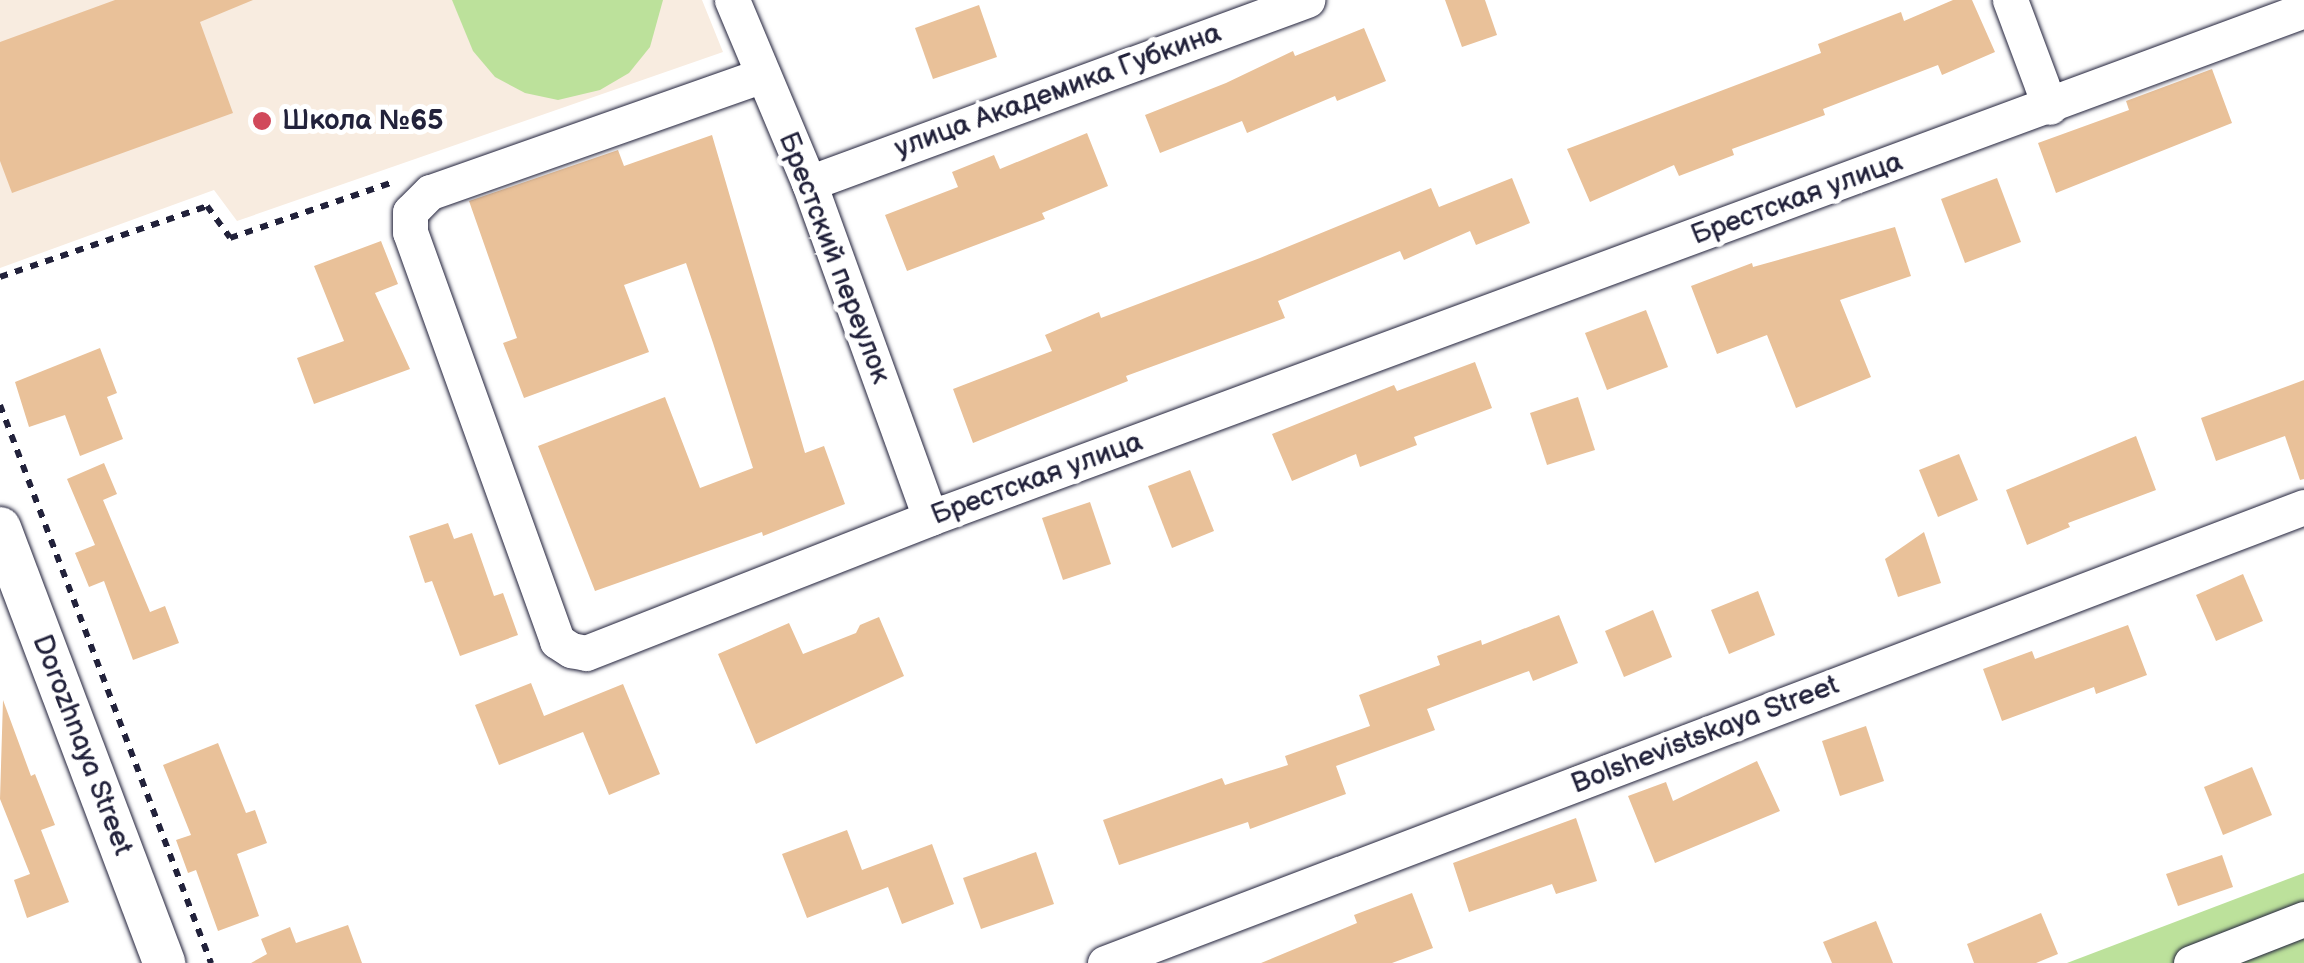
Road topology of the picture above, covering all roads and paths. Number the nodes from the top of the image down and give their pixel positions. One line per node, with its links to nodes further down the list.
1 (732, 0): 5 (street, Брестский переулок)
2 (1307, 0): 8 (street, улица Академика Губкина)
3 (2010, 0): 6 (street)
4 (2304, 10): 6 (street, Брестская улица)
5 (763, 75): 8 (street, Брестский переулок); 12 (street, Брестская улица)
6 (2050, 106): 12 (street, Брестская улица)
7 (399, 180): 9 (path)
8 (809, 183): 12 (street, Брестский переулок)
9 (0, 277)
10 (0, 405): 16 (path)
11 (2304, 506): 17 (street, Bolshevistskaya Street)
12 (930, 518)
13 (0, 528): 15 (street, Dorozhnaya Street)
14 (2304, 919): 18 (street)
15 (164, 963)
16 (210, 963)
17 (1105, 963)
18 (2191, 963)

